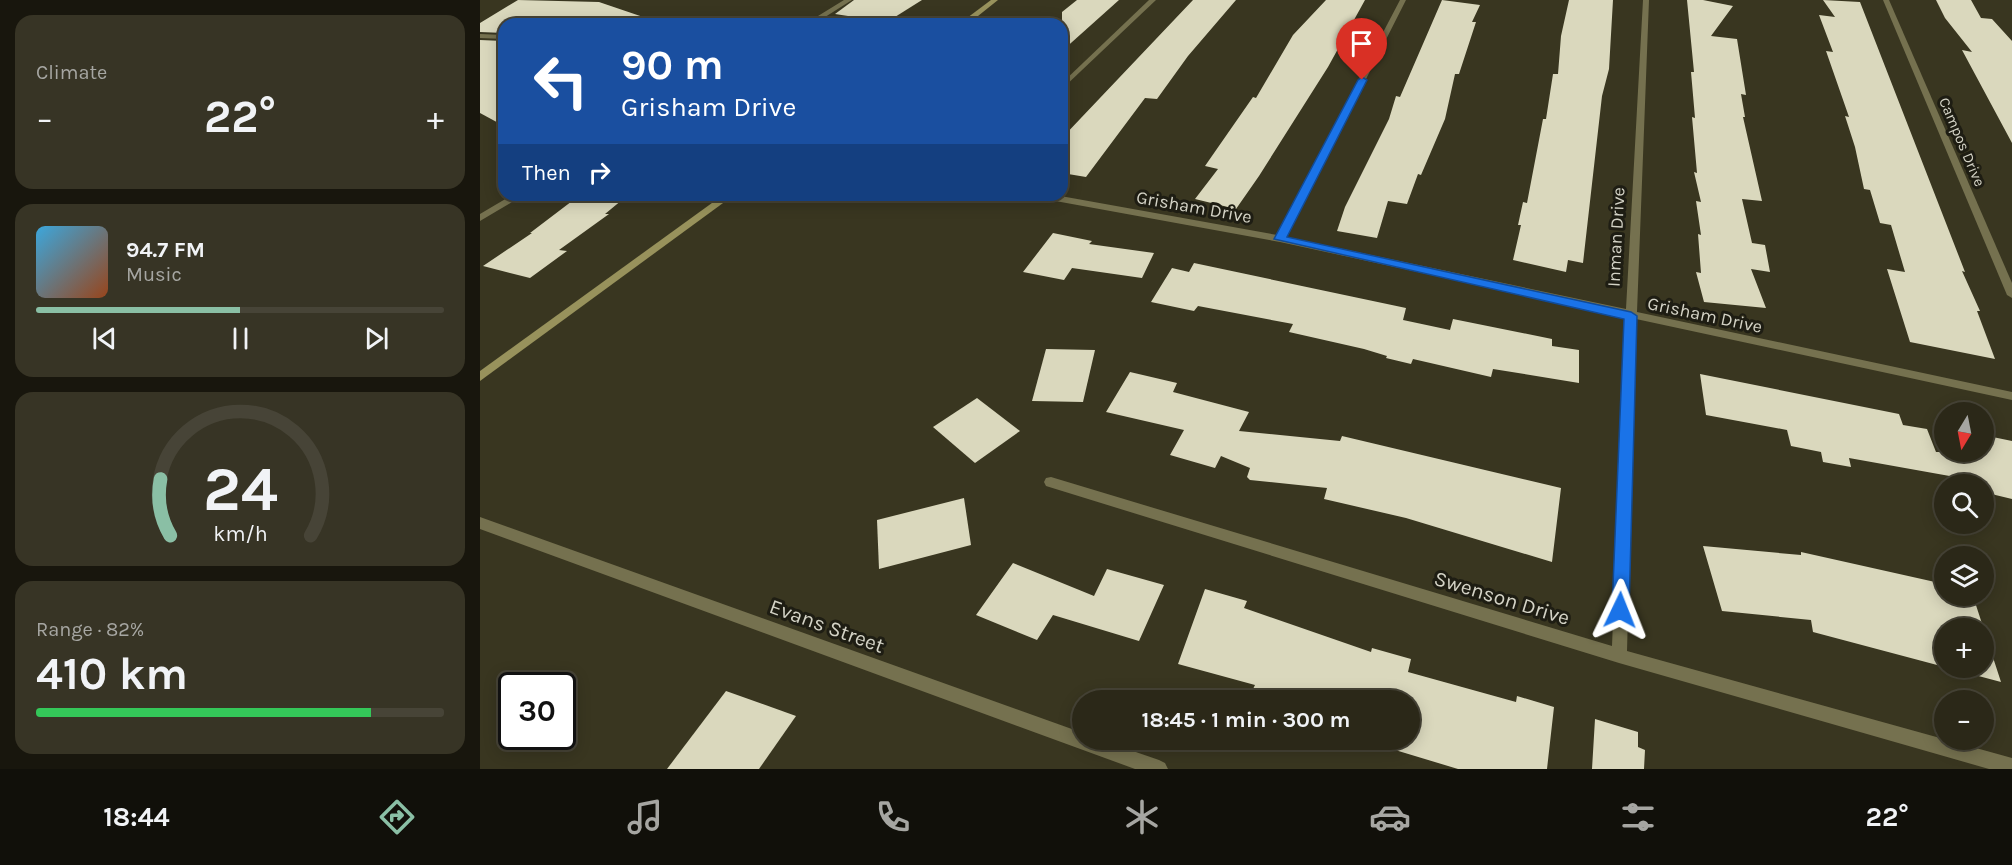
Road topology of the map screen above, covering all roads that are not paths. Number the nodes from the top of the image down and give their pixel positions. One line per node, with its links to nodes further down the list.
1 (849, 0): 7 (street)
2 (995, 0): 8 (main road)
3 (1153, 0): 11 (street)
4 (1403, 0): 16 (street)
5 (1646, 0): 18 (street, Inman Drive)
6 (1886, 0): 17 (street, Campos Drive)
7 (819, 18)
8 (971, 18)
9 (480, 36): 10 (street)
10 (498, 37)
11 (1068, 81)
12 (1068, 200): 16 (street, Grisham Drive)
13 (509, 201): 15 (street)
14 (721, 201): 19 (main road)
15 (480, 218)
16 (1280, 239): 18 (street, Grisham Drive)
17 (2012, 295)
18 (1631, 316): 20 (street, Grisham Drive); 23 (street, Inman Drive)
19 (480, 377)
20 (2012, 396)
21 (1051, 482): 23 (street, Swenson Drive)
22 (480, 523): 24 (street, Evans Street)
23 (1618, 656): 25 (street, Swenson Drive)
24 (1130, 764): 26 (street, Evans Street)
25 (2012, 767)
26 (1160, 769)

